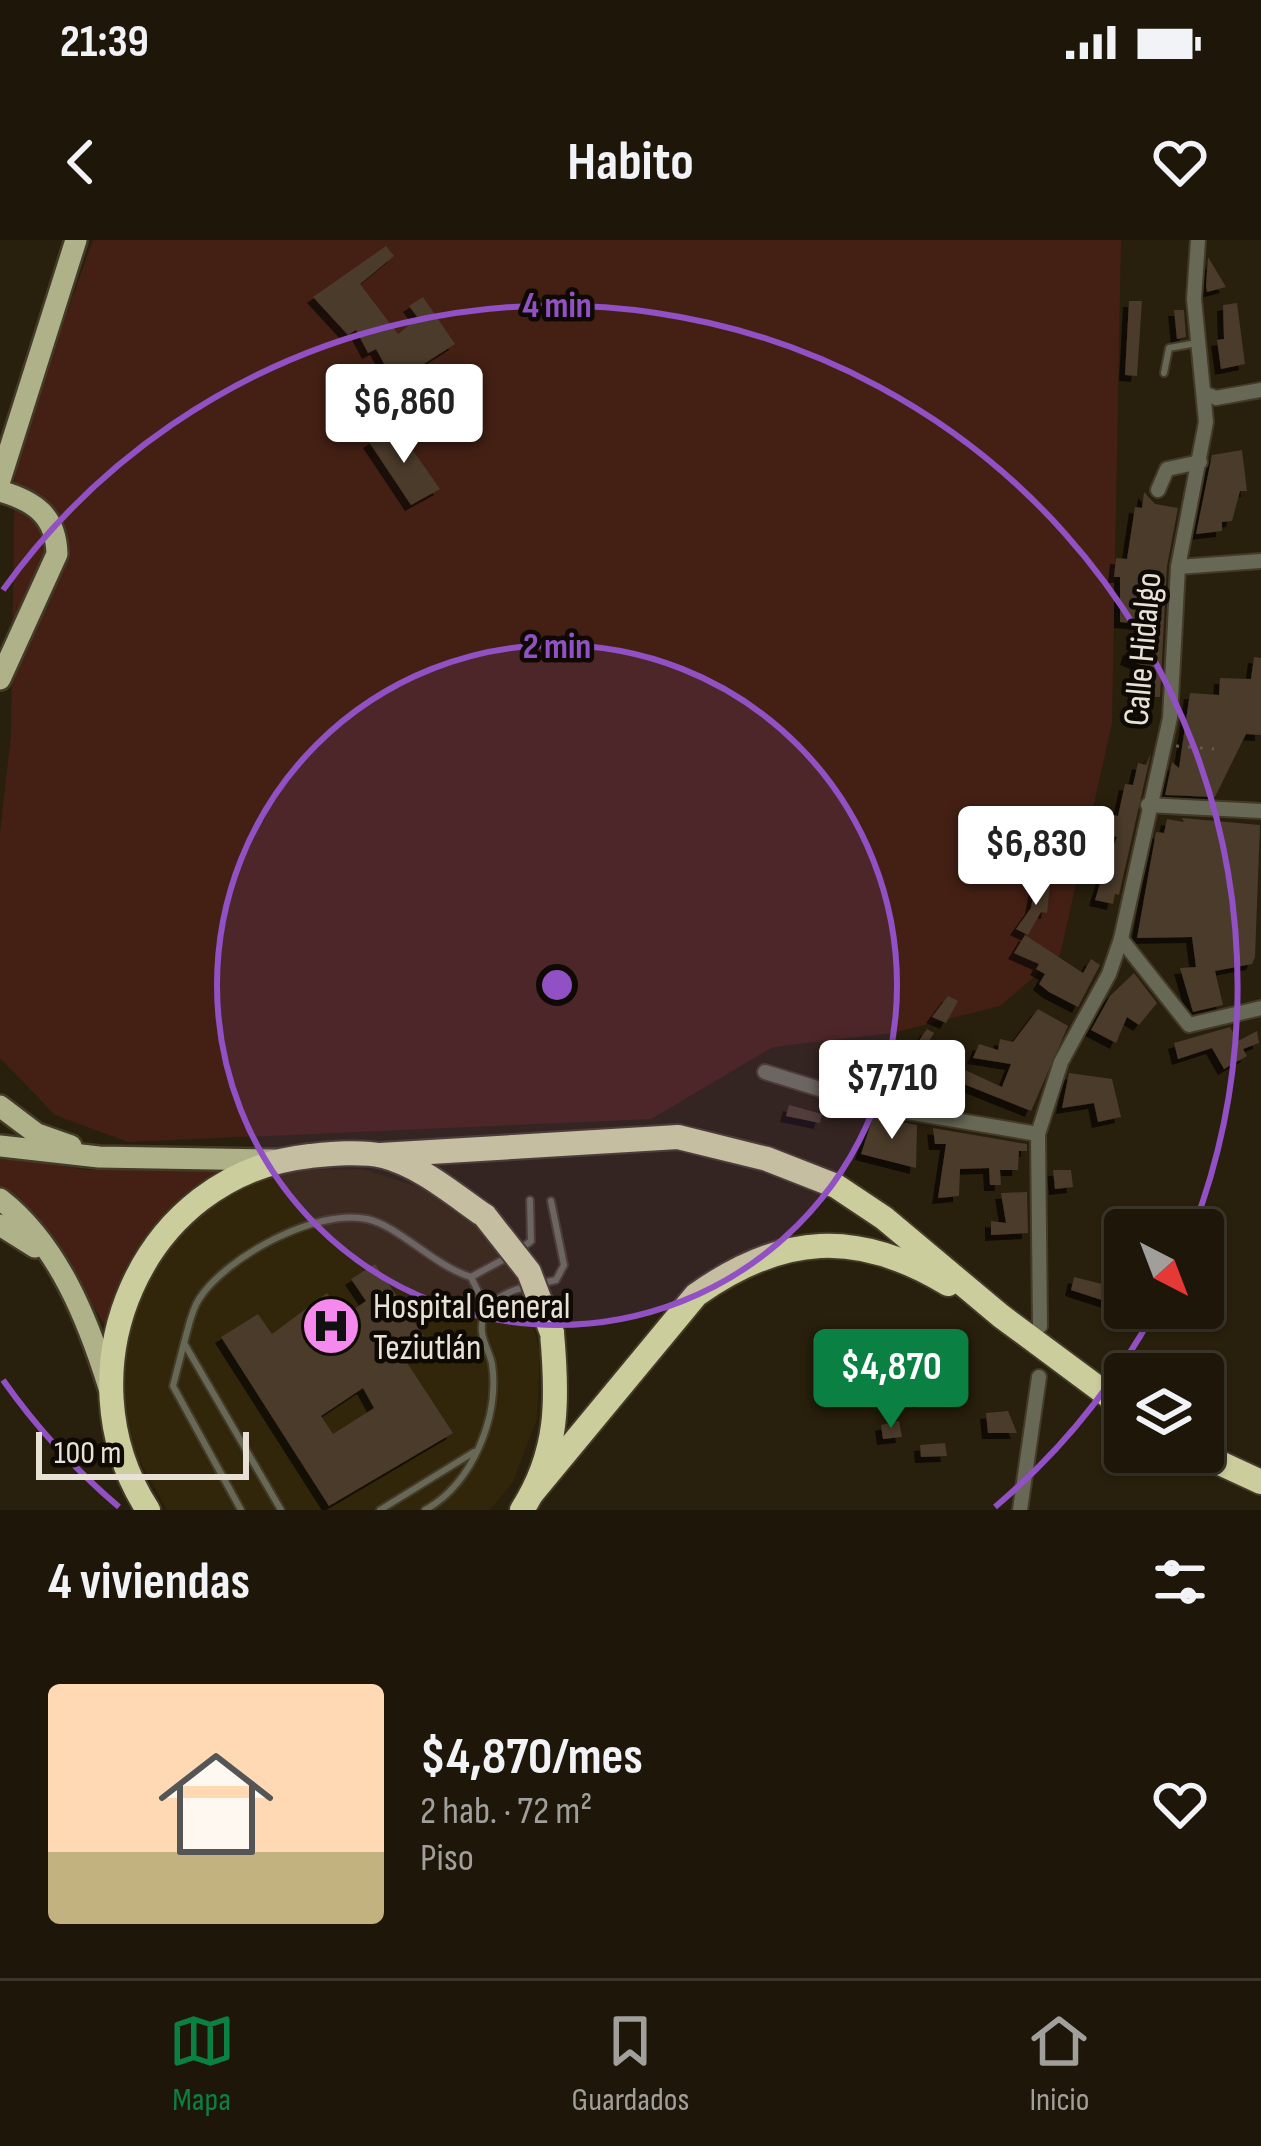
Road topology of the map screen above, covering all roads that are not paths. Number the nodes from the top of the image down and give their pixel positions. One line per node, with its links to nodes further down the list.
1 (76, 240): 7 (main road)
2 (1198, 240): 3 (street, Calle Hidalgo)
3 (1200, 341): 4 (lane); 6 (street, Calle Hidalgo)
4 (1164, 373)
5 (1261, 390): 6 (street)
6 (1207, 394): 8 (street, Calle Hidalgo)
7 (3, 452): 9 (main road)
8 (1200, 462): 10 (street); 13 (street, Calle Hidalgo)
9 (0, 479)
10 (1158, 490)
11 (0, 491): 14 (main road)
12 (1261, 561): 13 (street)
13 (1178, 567): 15 (street, Calle Hidalgo)
14 (0, 679)
15 (1148, 805): 16 (street); 17 (street, Calle Hidalgo)
16 (1261, 811)
17 (1121, 939): 18 (street); 21 (street, Calle Hidalgo)
18 (1261, 1008)
19 (765, 1072): 21 (street)
20 (0, 1106): 24 (main road)
21 (1038, 1134): 34 (street, Calle Hidalgo)
22 (0, 1147): 24 (main road)
23 (380, 1155): 25 (highway); 33 (highway); 42 (highway, bridge)
24 (99, 1157): 25 (main road)
25 (279, 1160): 37 (highway)
26 (0, 1199): 30 (main road)
27 (530, 1200): 31 (lane)
28 (551, 1201): 32 (lane)
29 (0, 1225): 30 (main road)
30 (53, 1259): 37 (main road)
31 (471, 1277): 32 (lane); 35 (lane)
32 (487, 1310): 39 (lane)
33 (1001, 1316): 38 (highway); 42 (highway)
34 (1040, 1326)
35 (184, 1343): 44 (lane); 45 (lane)
36 (1040, 1377): 48 (street)
37 (109, 1388): 43 (highway)
38 (1104, 1392)
39 (477, 1450): 46 (lane); 47 (lane)
40 (1224, 1465): 41 (highway)
41 (1261, 1482)
42 (527, 1501)
43 (148, 1510)
44 (241, 1510)
45 (281, 1510)
46 (380, 1510)
47 (425, 1510)
48 (1020, 1510)

